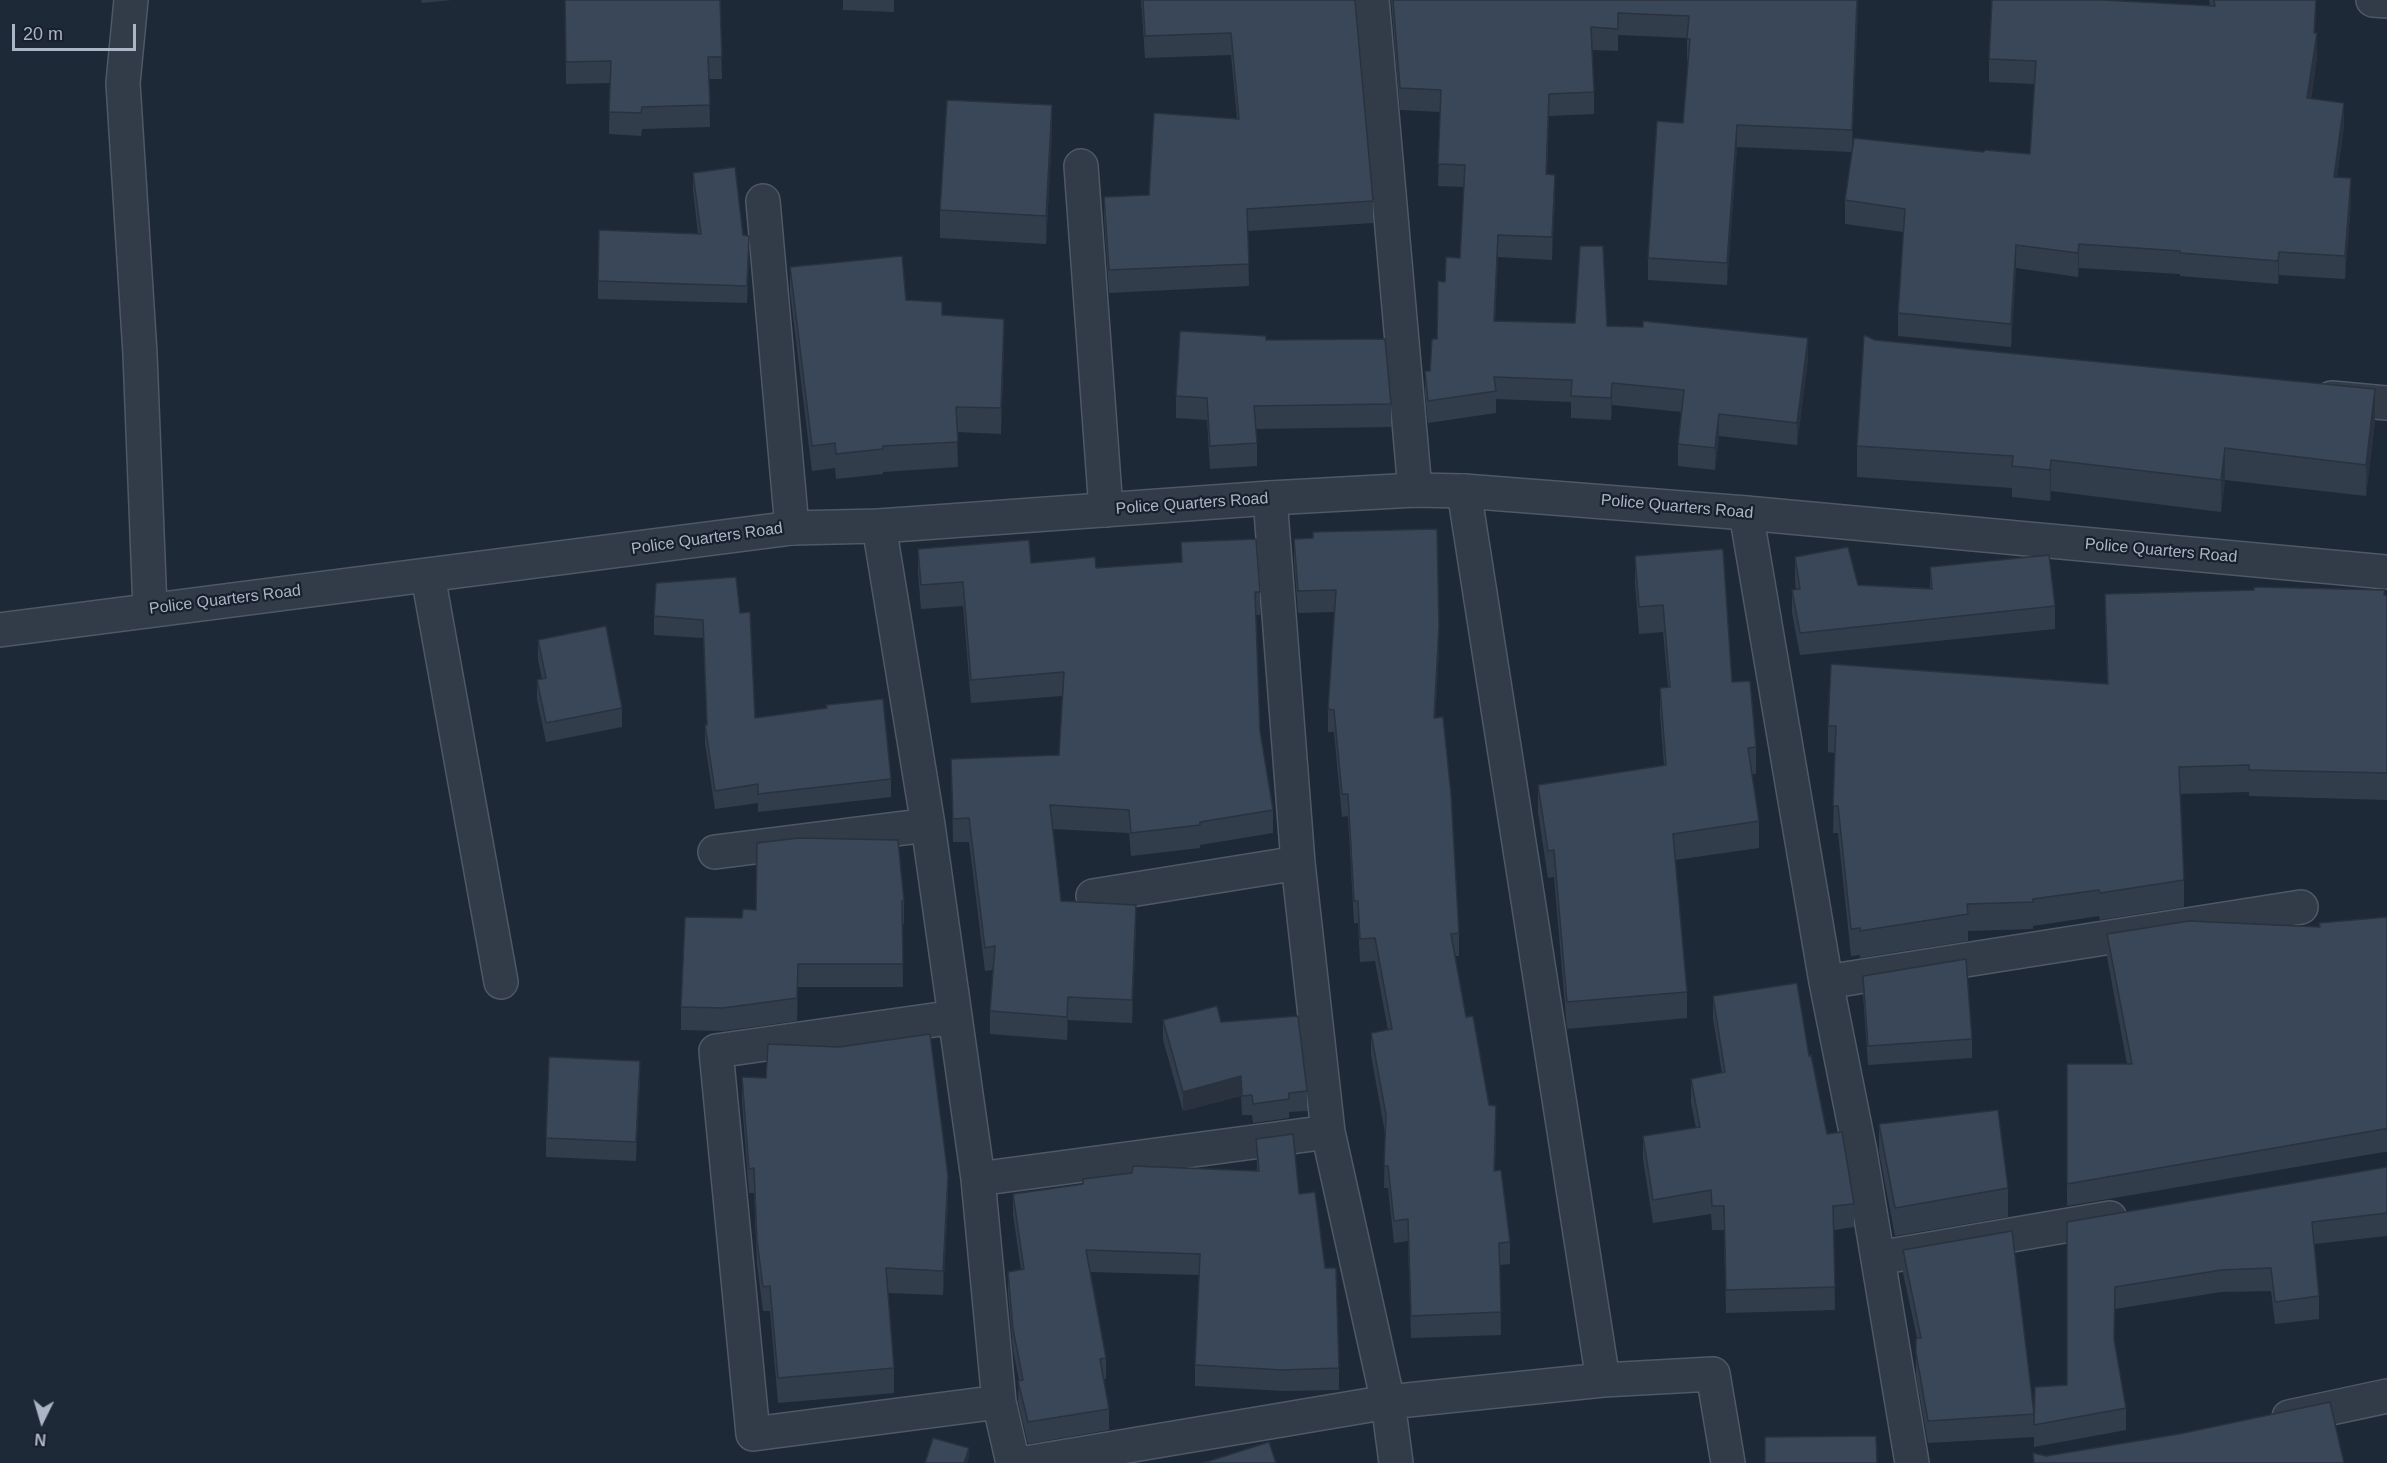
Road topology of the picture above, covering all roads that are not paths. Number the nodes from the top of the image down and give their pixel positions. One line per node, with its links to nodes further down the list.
1 (131, 0): 18 (street)
2 (1372, 0): 9 (street)
3 (2373, 0): 4 (street)
4 (2387, 0)
5 (1081, 166): 12 (street)
6 (763, 201): 15 (street)
7 (2304, 395): 8 (street)
8 (2387, 403)
9 (1415, 490): 10 (street, Police Quarters Road); 11 (street, Police Quarters Road)
10 (1464, 491): 13 (street, Police Quarters Road); 32 (street)
11 (1270, 498): 12 (street, Police Quarters Road); 22 (street)
12 (1106, 510): 14 (street, Police Quarters Road)
13 (1746, 513): 16 (street, Police Quarters Road); 26 (street)
14 (879, 526): 15 (street, Police Quarters Road); 20 (street)
15 (792, 528): 17 (street, Police Quarters Road)
16 (2387, 572)
17 (428, 576): 18 (street, Police Quarters Road); 25 (street)
18 (150, 609): 19 (street, Police Quarters Road)
19 (0, 630)
20 (928, 825): 21 (street); 27 (street)
21 (715, 852)
22 (1299, 863): 23 (street); 28 (street)
23 (1093, 896)
24 (2301, 907): 26 (street)
25 (501, 982)
26 (1826, 982): 31 (street)
27 (955, 1017): 29 (street); 34 (street)
28 (1328, 1132): 29 (street); 35 (street)
29 (978, 1179): 34 (street)
30 (2144, 1212): 31 (street)
31 (1878, 1258): 41 (street)
32 (1603, 1380): 35 (street); 40 (street)
33 (2387, 1396): 36 (street)
34 (999, 1402): 37 (street)
35 (1388, 1402): 38 (street); 39 (street)
36 (2258, 1423)
37 (1013, 1463)
38 (1026, 1463)
39 (1396, 1463)
40 (1728, 1463)
41 (1912, 1463)

